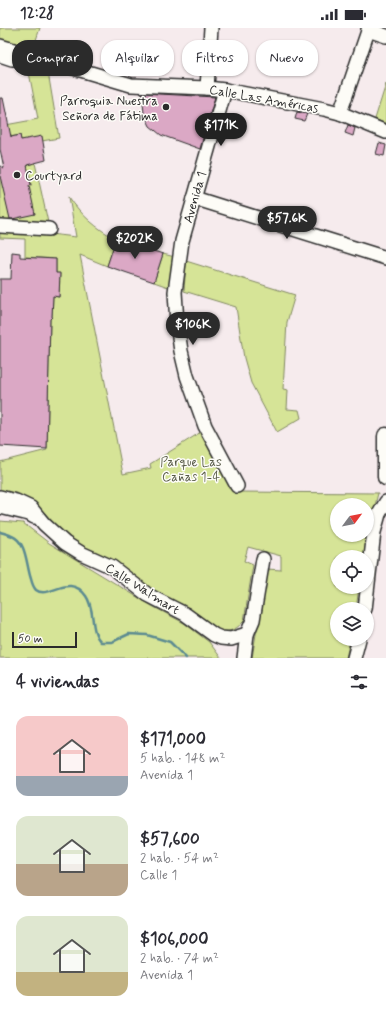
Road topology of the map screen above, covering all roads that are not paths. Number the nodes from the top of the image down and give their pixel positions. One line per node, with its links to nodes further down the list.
1 (211, 28): 5 (street)
2 (369, 29): 3 (street); 7 (street)
3 (386, 36)
4 (0, 46): 5 (street, Calle Las Américas)
5 (207, 88): 6 (street, Calle Las Américas)
6 (225, 90): 7 (street, Calle Las Américas); 9 (street, Avenida 1)
7 (340, 113): 8 (street, Calle Las Américas)
8 (386, 132)
9 (194, 198): 12 (street); 15 (street, Avenida 1)
10 (0, 226): 11 (street)
11 (48, 229)
12 (386, 258)
13 (386, 436): 14 (main road)
14 (386, 477)
15 (237, 486)
16 (0, 496): 19 (street, Calle Walmart)
17 (386, 502): 21 (street)
18 (0, 506): 19 (street, Calle Walmart)
19 (44, 524): 22 (street, Calle Walmart)
20 (264, 559): 22 (street)
21 (366, 602)
22 (247, 634): 24 (street)
23 (357, 646): 25 (street)
24 (244, 658)
25 (354, 658)

